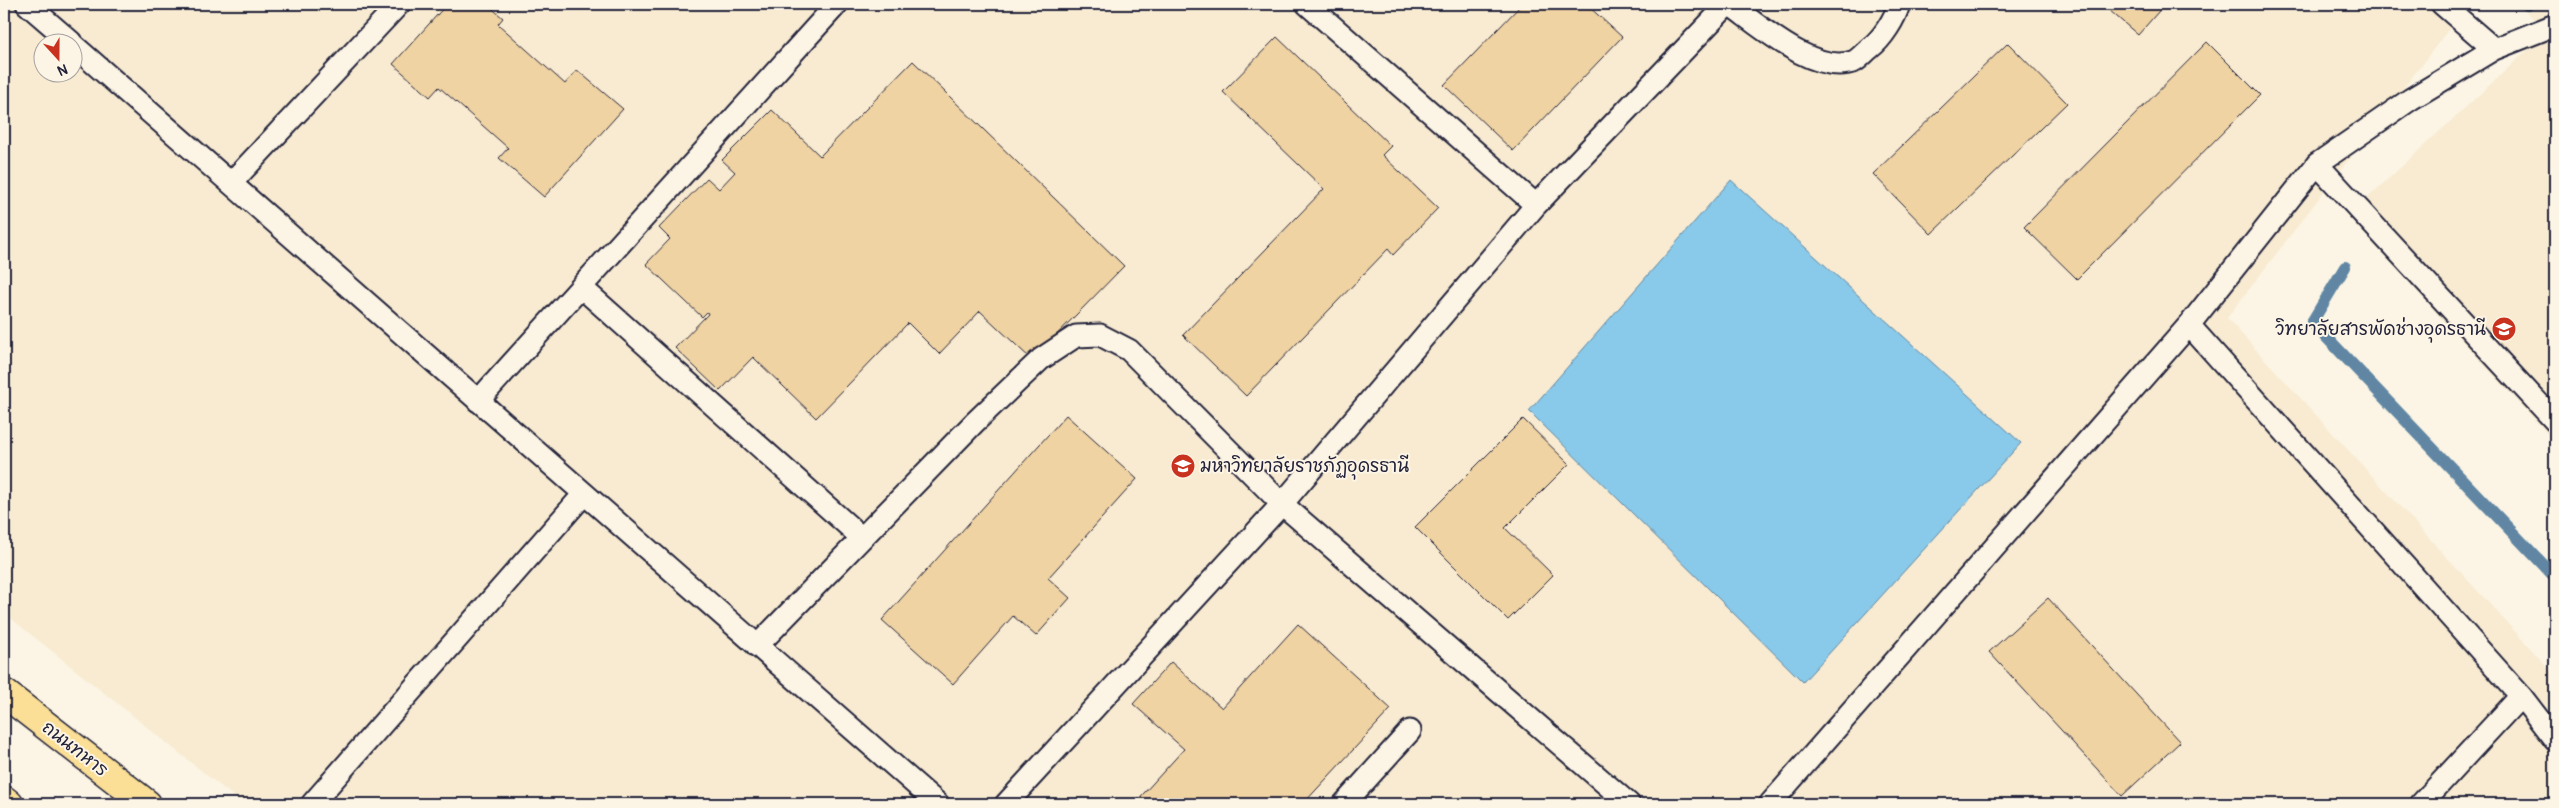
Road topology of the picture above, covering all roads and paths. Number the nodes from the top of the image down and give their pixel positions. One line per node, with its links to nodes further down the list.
1 (27, 4): 9 (lane)
2 (399, 4): 13 (lane)
3 (838, 4): 15 (lane)
4 (1307, 4): 14 (lane)
5 (1728, 4): 6 (lane); 14 (lane)
6 (1899, 4)
7 (2442, 4): 10 (lane)
8 (2555, 25): 10 (lane)
9 (59, 32)
10 (2494, 49): 12 (lane)
11 (82, 52): 13 (lane)
12 (2317, 164): 16 (lane); 18 (lane)
13 (231, 183): 17 (lane)
14 (1536, 205): 20 (lane)
15 (581, 287): 17 (lane); 21 (lane)
16 (2189, 325): 24 (lane); 35 (lane)
17 (478, 401): 19 (lane)
18 (2555, 421)
19 (584, 494): 22 (lane); 30 (lane)
20 (1282, 504): 21 (lane); 32 (lane); 34 (lane)
21 (862, 538): 22 (lane)
22 (757, 646): 31 (lane)
23 (4, 693): 29 (main road, ถนนทหาร)
24 (2521, 696): 26 (lane); 36 (lane)
25 (1410, 731): 33 (lane)
26 (2555, 740)
27 (4, 800): 28 (main road)
28 (9, 804)
29 (147, 804)
30 (312, 804)
31 (938, 804)
32 (1006, 804)
33 (1344, 804)
34 (1629, 804)
35 (1770, 804)
36 (2421, 804)

